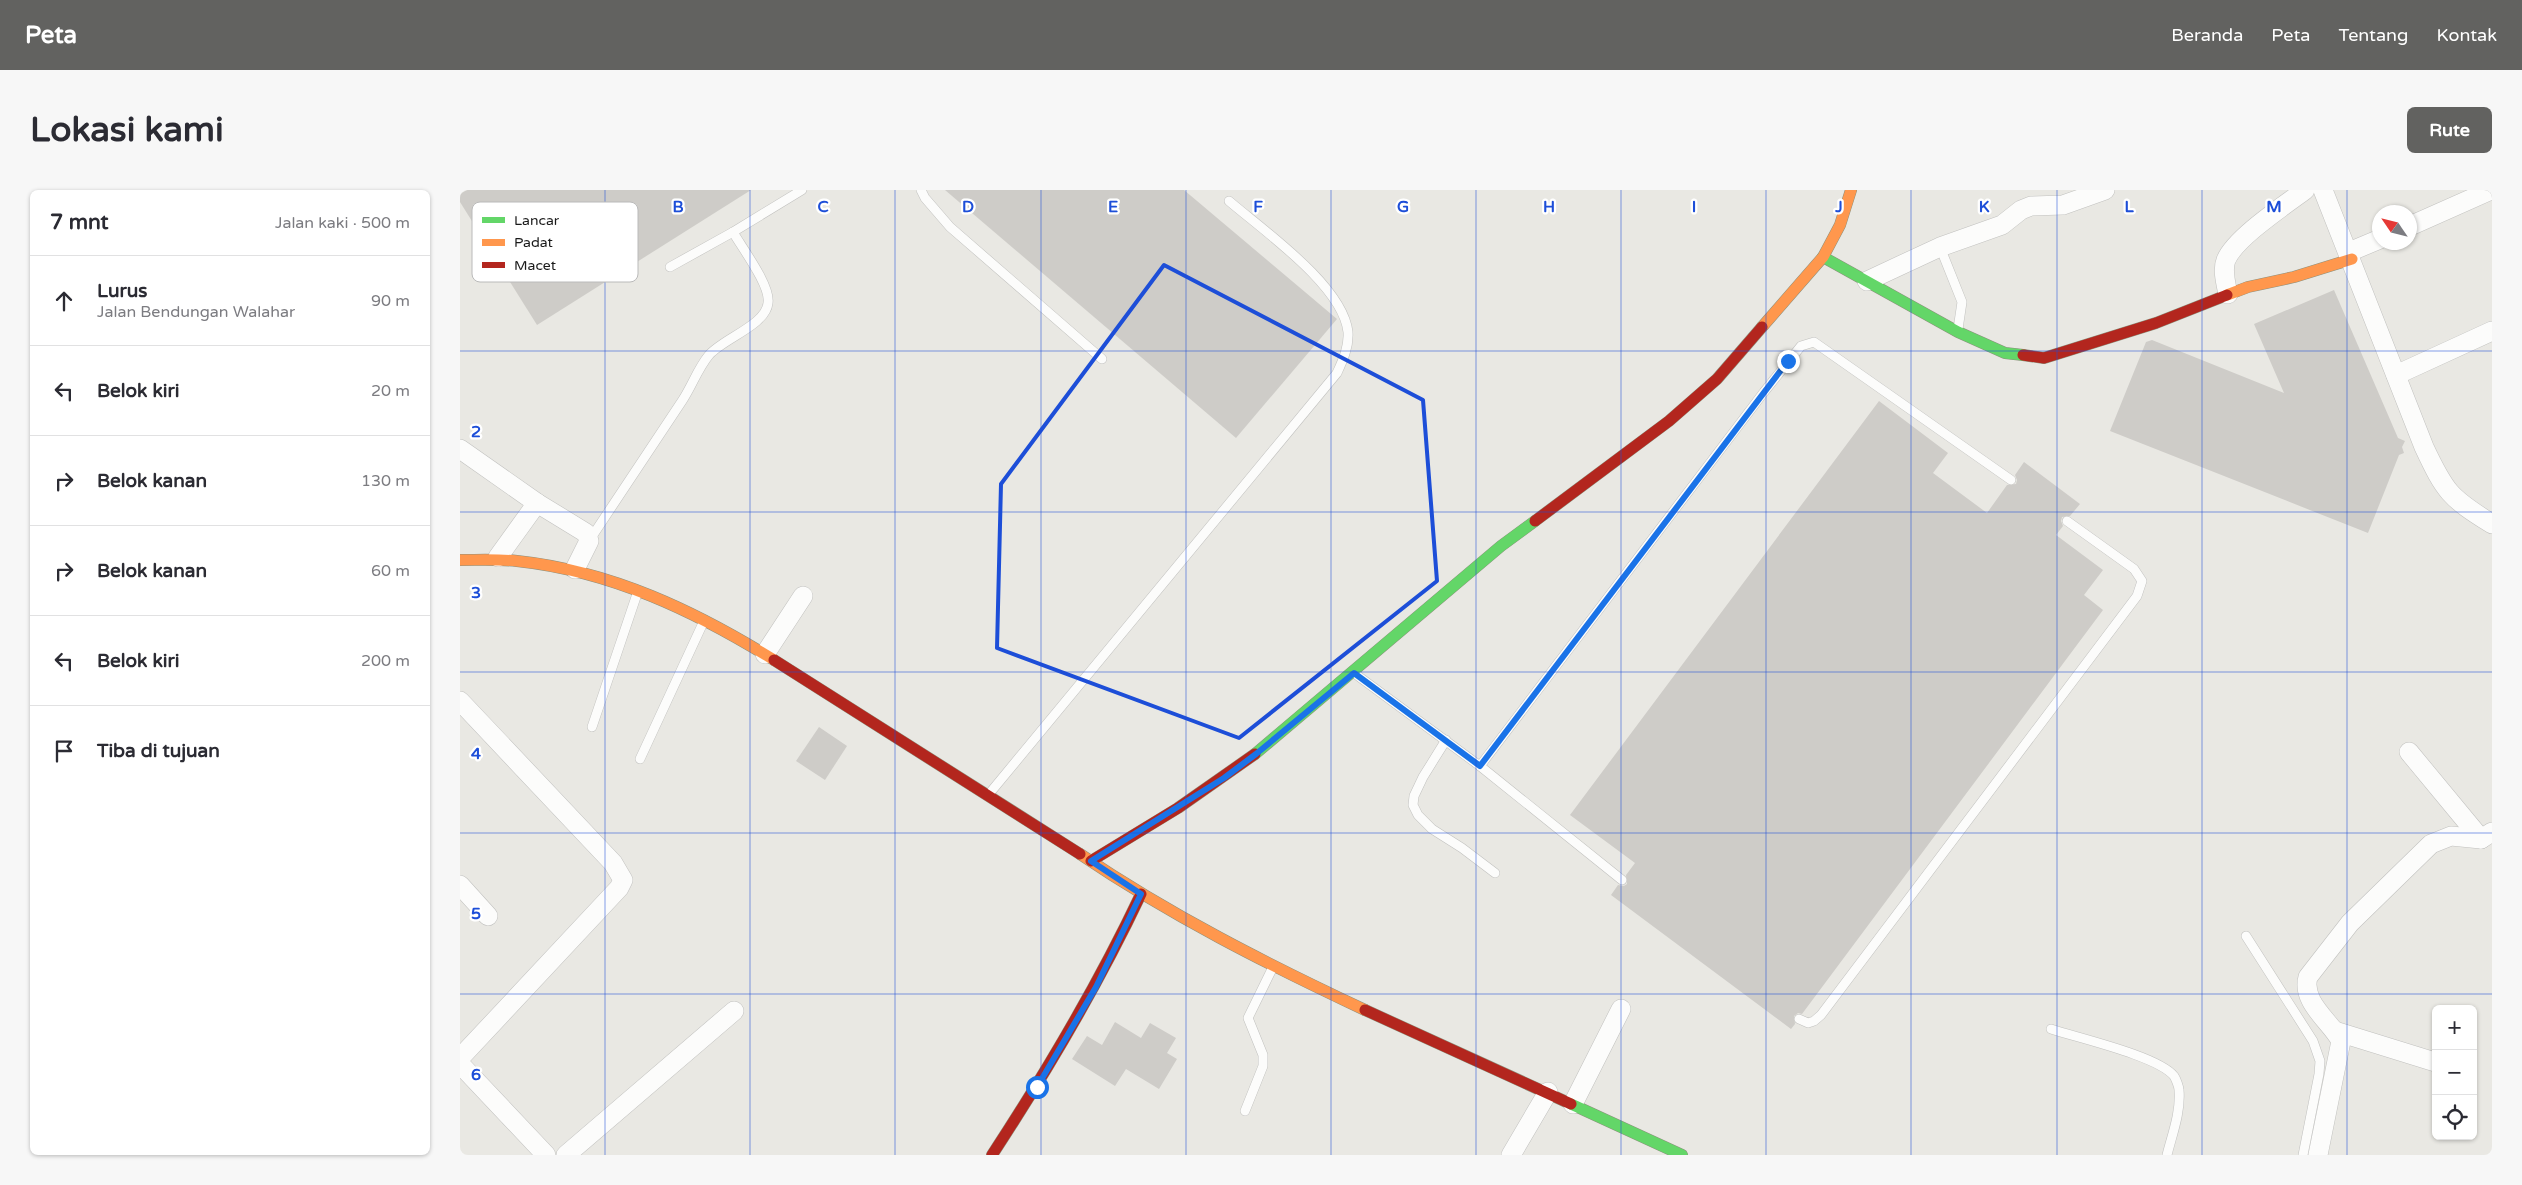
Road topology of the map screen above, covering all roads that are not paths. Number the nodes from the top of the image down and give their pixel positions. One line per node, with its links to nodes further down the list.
1 (802, 190): 10 (lane)
2 (922, 190): 20 (lane)
3 (1850, 190): 14 (street)
4 (2105, 190): 12 (street)
5 (2305, 190): 17 (street)
6 (2324, 190): 13 (street)
7 (2491, 190): 9 (street)
8 (1229, 201): 42 (lane)
9 (2417, 223)
10 (733, 232): 15 (lane); 27 (lane)
11 (2372, 243): 13 (street)
12 (1940, 247): 16 (street); 19 (lane)
13 (2351, 255): 17 (street); 21 (street)
14 (1823, 257): 16 (street); 35 (street)
15 (670, 267)
16 (1866, 281): 19 (street)
17 (2228, 294): 19 (street)
18 (2492, 331): 21 (street)
19 (1958, 332)
20 (1102, 359)
21 (2396, 375): 26 (street)
22 (460, 449): 24 (street)
23 (2011, 480): 41 (lane)
24 (537, 503): 27 (street); 28 (street)
25 (2067, 521): 54 (lane)
26 (2492, 524)
27 (589, 541): 30 (street)
28 (498, 558): 29 (street); 30 (street)
29 (460, 560)
30 (575, 569): 31 (street)
31 (639, 588): 33 (street); 37 (lane)
32 (803, 596): 34 (street)
33 (704, 621): 34 (street); 40 (lane)
34 (765, 654): 42 (street)
35 (1354, 673): 38 (lane); 44 (street)
36 (460, 701): 57 (street)
37 (592, 727)
38 (1446, 740): 41 (lane); 45 (lane)
39 (2409, 752): 43 (street)
40 (640, 759)
41 (1480, 766): 46 (lane)
42 (988, 796): 44 (street)
43 (2486, 835): 56 (street)
44 (1091, 861): 48 (street)
45 (1495, 874)
46 (1622, 880)
47 (460, 885): 49 (street)
48 (1141, 894): 51 (street); 65 (street)
49 (488, 916)
50 (2246, 936): 69 (lane)
51 (1274, 964): 60 (street); 62 (lane)
52 (1621, 1009): 61 (street)
53 (734, 1011): 64 (street)
54 (1799, 1018)
55 (2051, 1029): 68 (lane)
56 (2335, 1031): 58 (street); 70 (street)
57 (460, 1058)
58 (2432, 1061)
59 (460, 1064): 63 (street)
60 (1548, 1092): 61 (street); 66 (street)
61 (1573, 1104): 67 (street)
62 (1245, 1111)
63 (546, 1155)
64 (566, 1155)
65 (992, 1155)
66 (1511, 1155)
67 (1682, 1155)
68 (2166, 1155)
69 (2303, 1155)
70 (2318, 1155)

